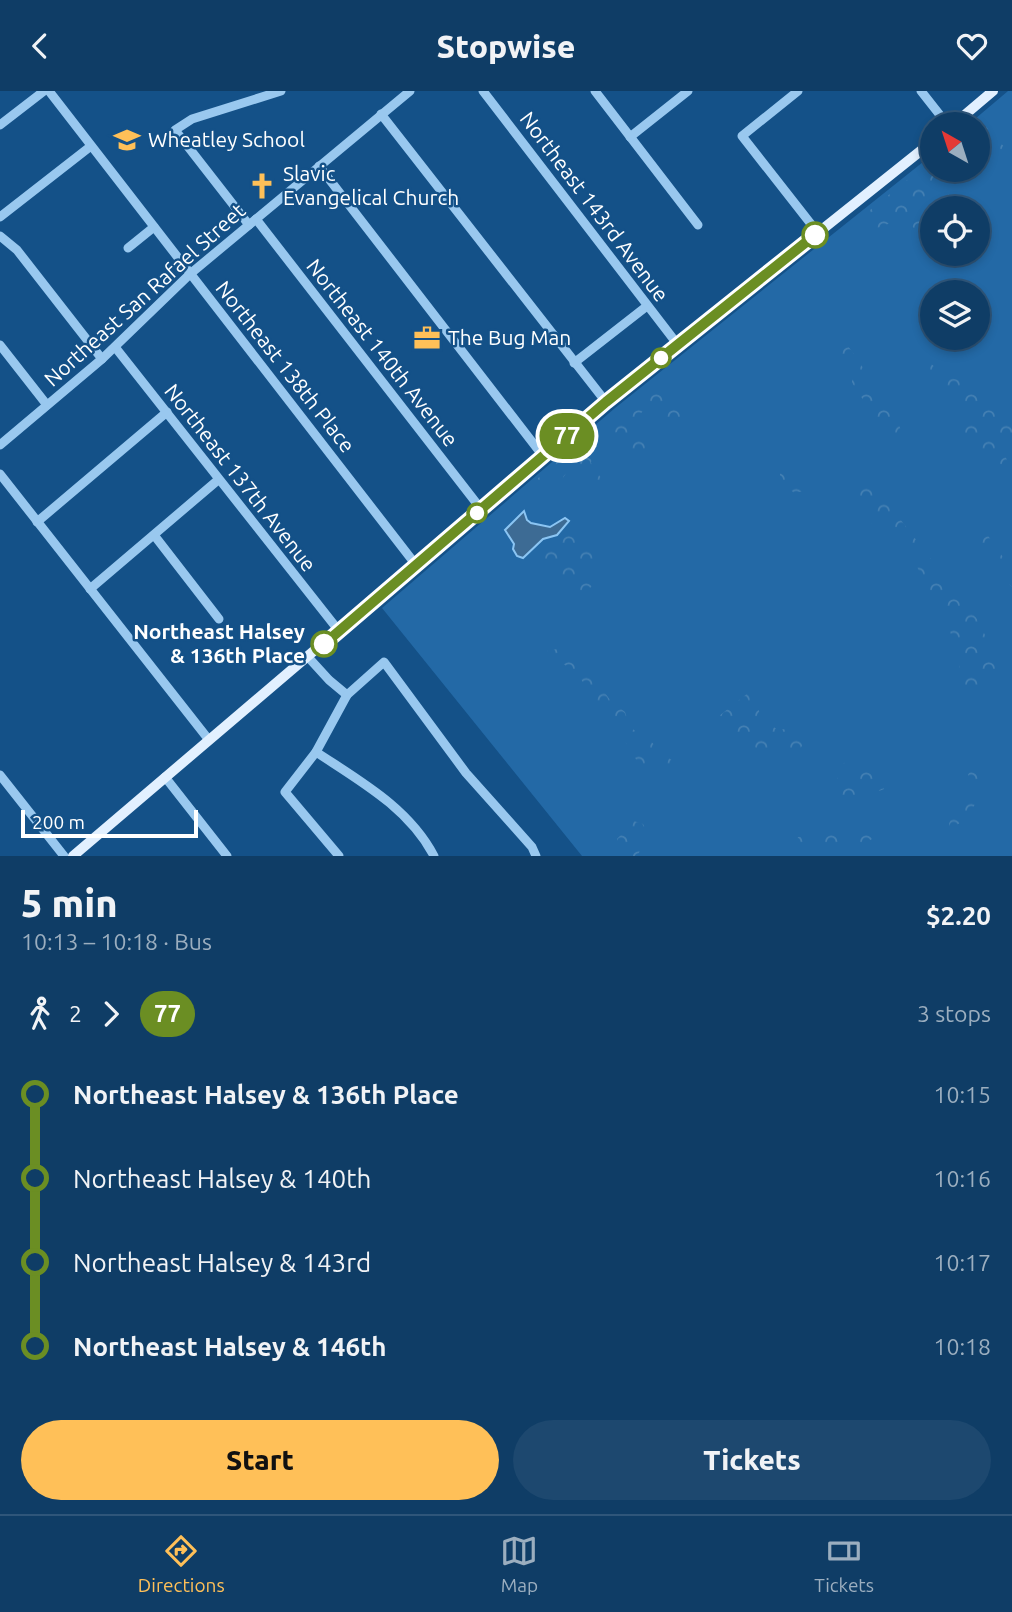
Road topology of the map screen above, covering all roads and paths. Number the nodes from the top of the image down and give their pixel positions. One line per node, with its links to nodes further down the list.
1 (46, 91): 13 (street); 15 (street, Northeast 138th Place)
2 (281, 91): 19 (street, Northeast 140th Avenue)
3 (410, 91): 12 (street, Northeast San Rafael Street)
4 (484, 91): 26 (street, Northeast 143rd Avenue)
5 (595, 91): 14 (street)
6 (688, 91): 14 (street)
7 (799, 91): 22 (street)
8 (920, 91): 10 (street)
9 (993, 91): 11 (main road)
10 (937, 112)
11 (968, 112)
12 (381, 114): 17 (street, Northeast San Rafael Street); 31 (street)
13 (0, 125)
14 (630, 137): 20 (street)
15 (91, 146): 18 (street); 21 (street, Northeast 138th Place)
16 (920, 151): 22 (main road)
17 (319, 166): 19 (street, Northeast San Rafael Street); 36 (street)
18 (0, 217)
19 (252, 222): 25 (street, Northeast San Rafael Street); 39 (street, Northeast 140th Avenue)
20 (698, 225)
21 (154, 227): 24 (street); 25 (street, Northeast 138th Place)
22 (818, 233): 28 (main road)
23 (0, 236): 30 (street)
24 (128, 247)
25 (190, 274): 29 (street, Northeast San Rafael Street); 42 (street, Northeast 138th Place)
26 (647, 306): 28 (street, Northeast 143rd Avenue); 31 (street)
27 (0, 345): 33 (street)
28 (678, 345): 32 (main road)
29 (115, 347): 30 (street, Northeast San Rafael Street); 34 (street, Northeast 137th Avenue)
30 (102, 359): 33 (street, Northeast San Rafael Street)
31 (574, 363): 32 (street)
32 (606, 402): 36 (main road)
33 (47, 405): 35 (street, Northeast San Rafael Street)
34 (167, 412): 38 (street, Northeast 137th Avenue); 40 (street)
35 (0, 445)
36 (543, 456): 39 (main road)
37 (0, 474): 40 (street)
38 (218, 480): 41 (street); 45 (street, Northeast 137th Avenue)
39 (481, 509): 42 (main road)
40 (37, 522): 43 (street)
41 (154, 535): 43 (street); 44 (street)
42 (416, 565): 45 (main road)
43 (90, 589): 48 (street)
44 (219, 619)
45 (339, 632): 46 (main road)
46 (308, 657): 47 (street); 48 (main road)
47 (347, 695): 49 (street); 52 (street)
48 (208, 740): 51 (main road)
49 (316, 752): 56 (street); 57 (street)
50 (0, 775): 53 (street)
51 (165, 777): 54 (main road); 55 (street)
52 (536, 855)
53 (64, 856)
54 (73, 856)
55 (227, 856)
56 (339, 856)
57 (433, 856)

